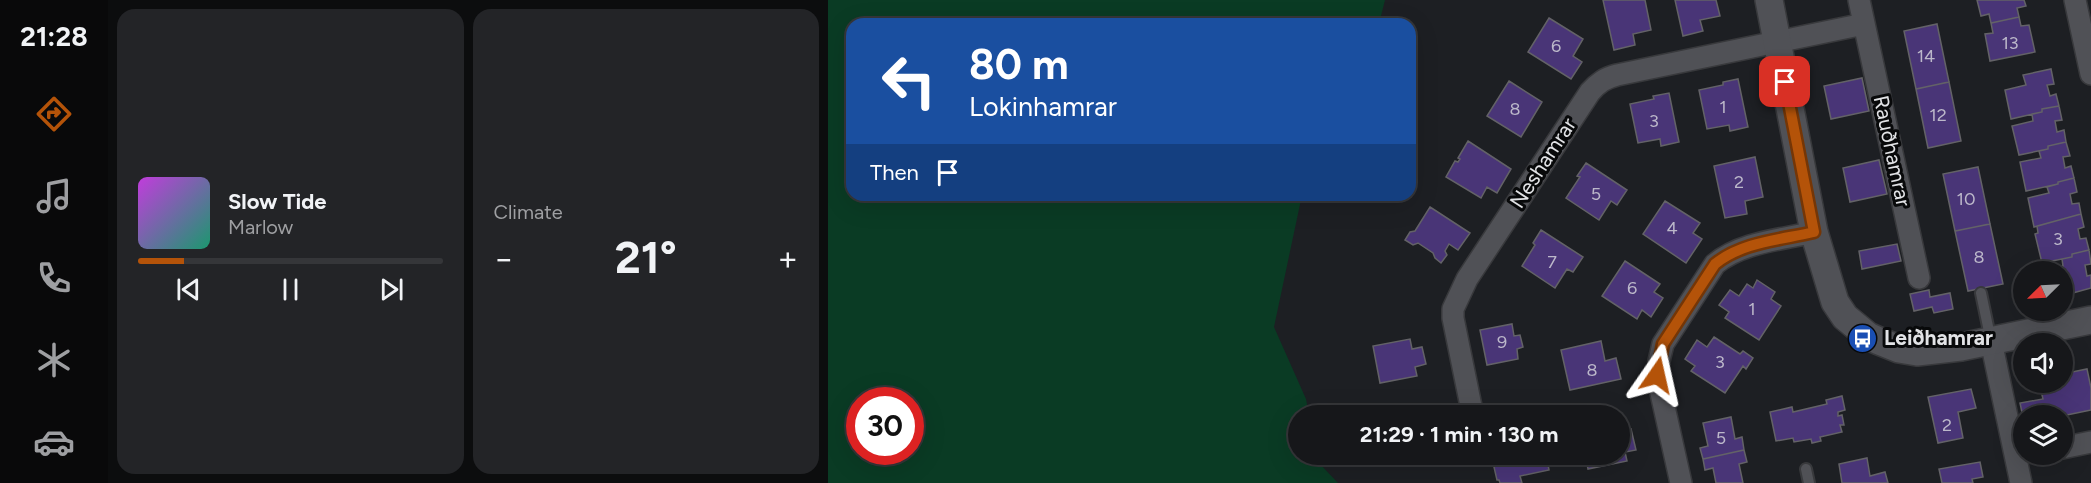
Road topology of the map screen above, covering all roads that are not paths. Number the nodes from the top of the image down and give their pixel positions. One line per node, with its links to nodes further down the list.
1 (1769, 0): 5 (street)
2 (1859, 0): 4 (street, Rauðhamrar)
3 (2075, 0): 6 (street)
4 (1864, 24): 5 (street); 8 (street, Rauðhamrar)
5 (1777, 42): 7 (street); 12 (street, Neshamrar)
6 (2091, 74)
7 (1814, 232): 11 (street); 18 (street)
8 (1919, 278)
9 (1981, 293): 11 (lane)
10 (2091, 320): 11 (street)
11 (1991, 341): 13 (street)
12 (1471, 405)
13 (2013, 415)
14 (2091, 442): 15 (street)
15 (2073, 446)
16 (2024, 465): 20 (street)
17 (1806, 469): 19 (lane)
18 (1681, 483)
19 (1809, 483)
20 (2021, 483)

